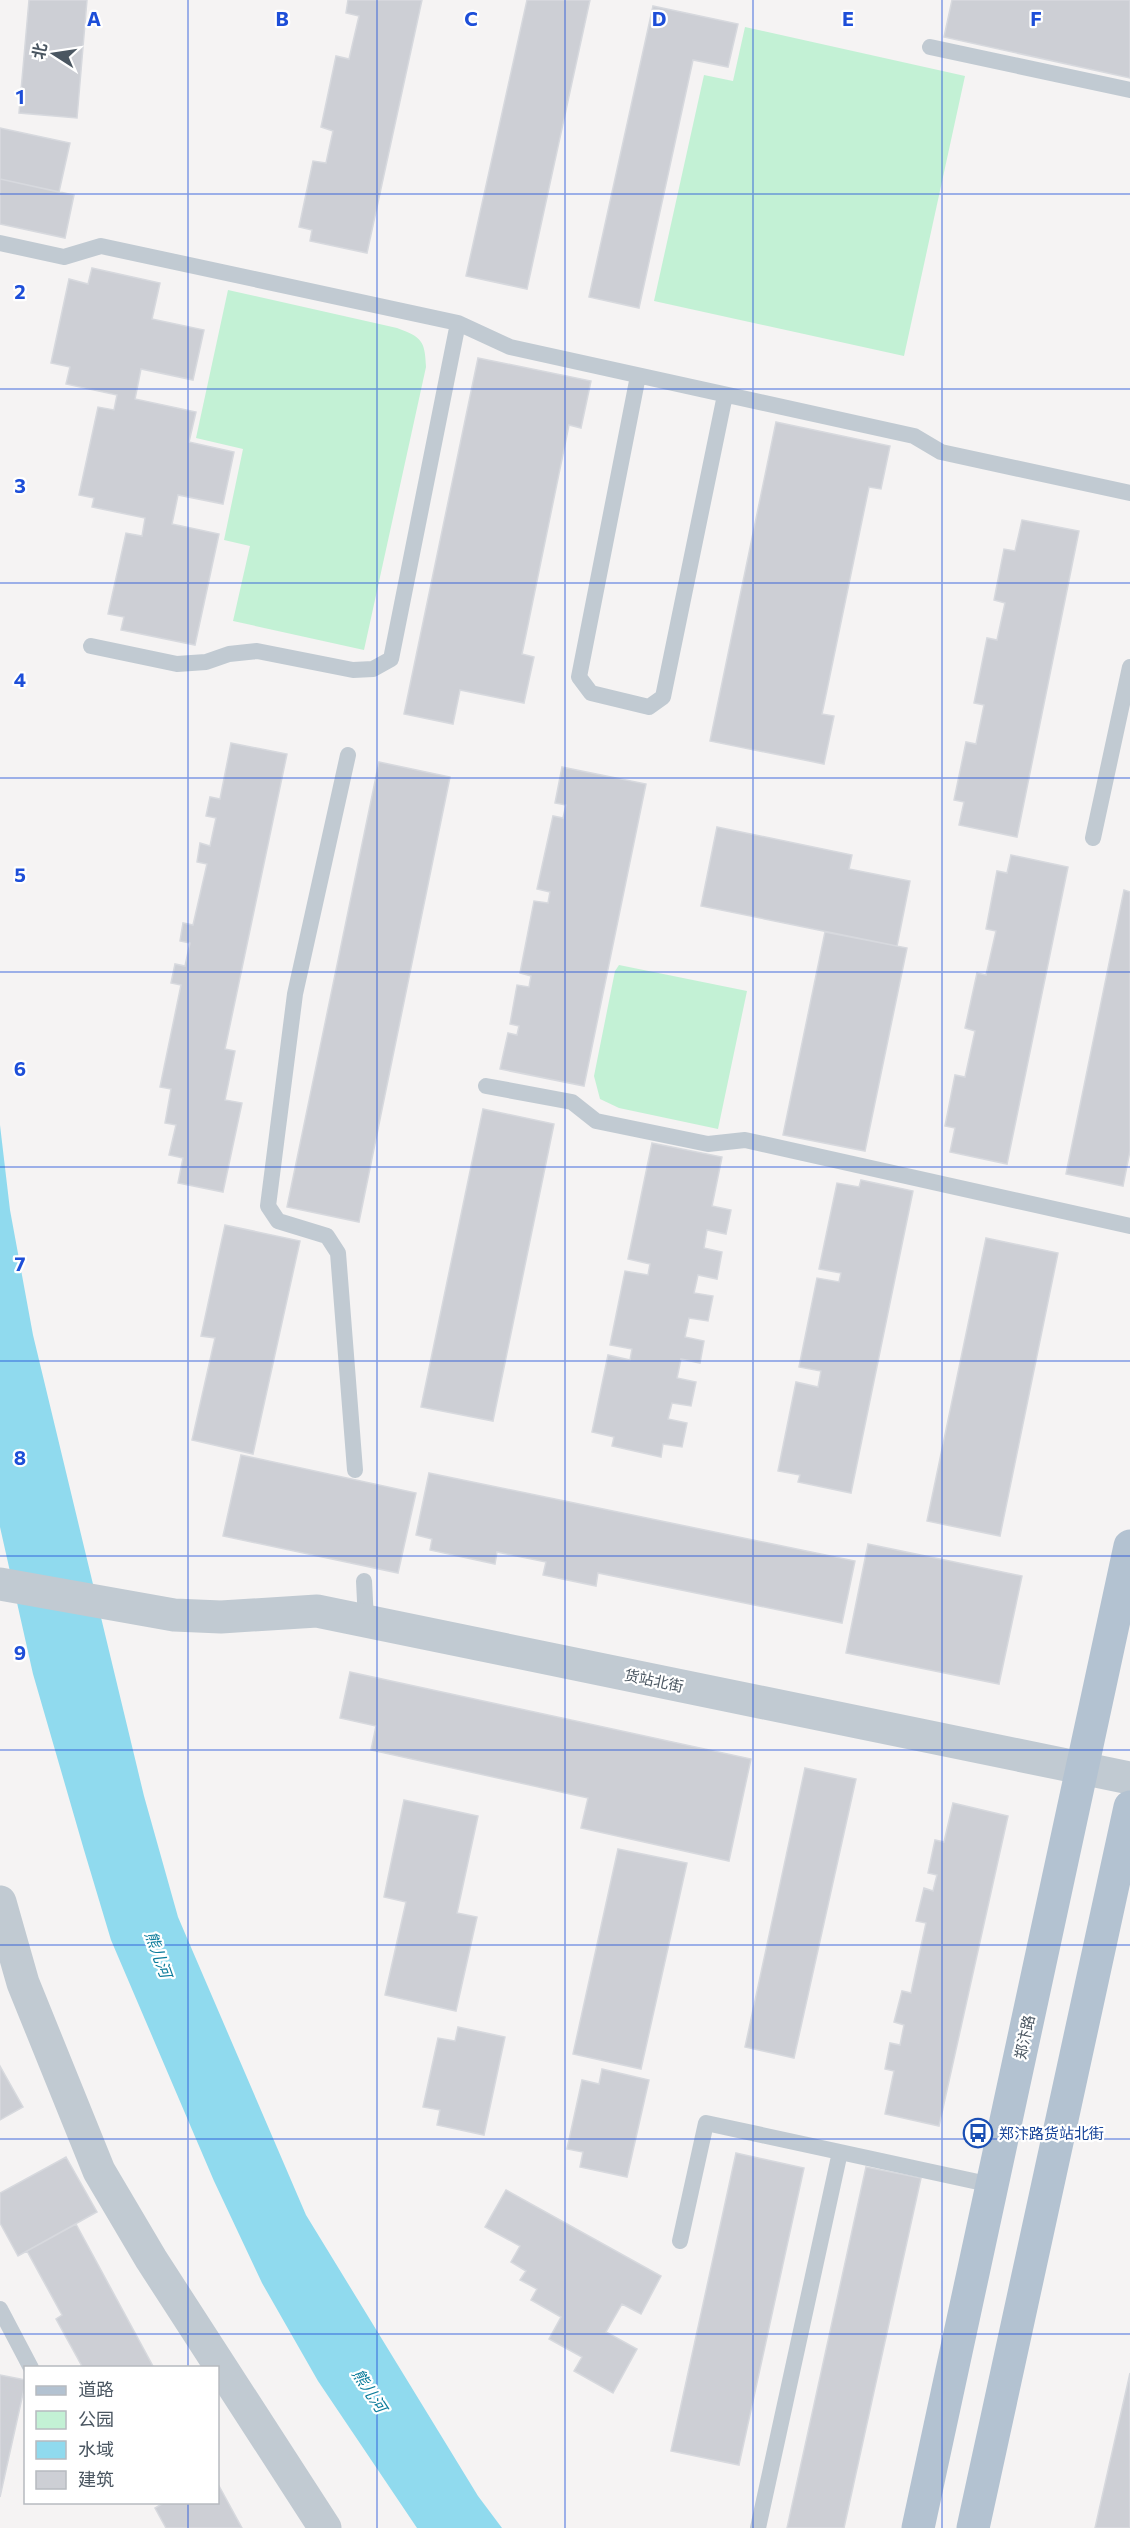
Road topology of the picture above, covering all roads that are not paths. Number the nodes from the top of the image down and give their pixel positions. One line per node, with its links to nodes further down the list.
1 (930, 47): 2 (lane)
2 (1130, 90)
3 (0, 243): 4 (lane)
4 (458, 323): 5 (lane); 8 (lane)
5 (638, 376): 6 (lane); 6 (lane)
6 (725, 395): 7 (lane)
7 (1130, 493)
8 (91, 646)
9 (1130, 667): 11 (lane)
10 (348, 755): 14 (lane)
11 (1093, 838)
12 (486, 1086): 13 (lane)
13 (1130, 1226)
14 (355, 1470)
15 (1130, 1546): 19 (main road, 郑汴路)
16 (364, 1581): 18 (lane)
17 (0, 1584): 18 (street, 货站北街)
18 (366, 1621): 19 (street, 货站北街)
19 (1082, 1768): 20 (street, 货站北街); 24 (main road, 郑汴路)
20 (1130, 1778)
21 (1130, 1807): 31 (main road)
22 (0, 1902): 28 (street)
23 (840, 2152): 24 (lane); 25 (lane); 29 (lane)
24 (992, 2185): 30 (main road, 郑汴路)
25 (680, 2241)
26 (0, 2309): 27 (lane)
27 (30, 2366)
28 (325, 2528)
29 (758, 2528)
30 (918, 2528)
31 (973, 2528)

